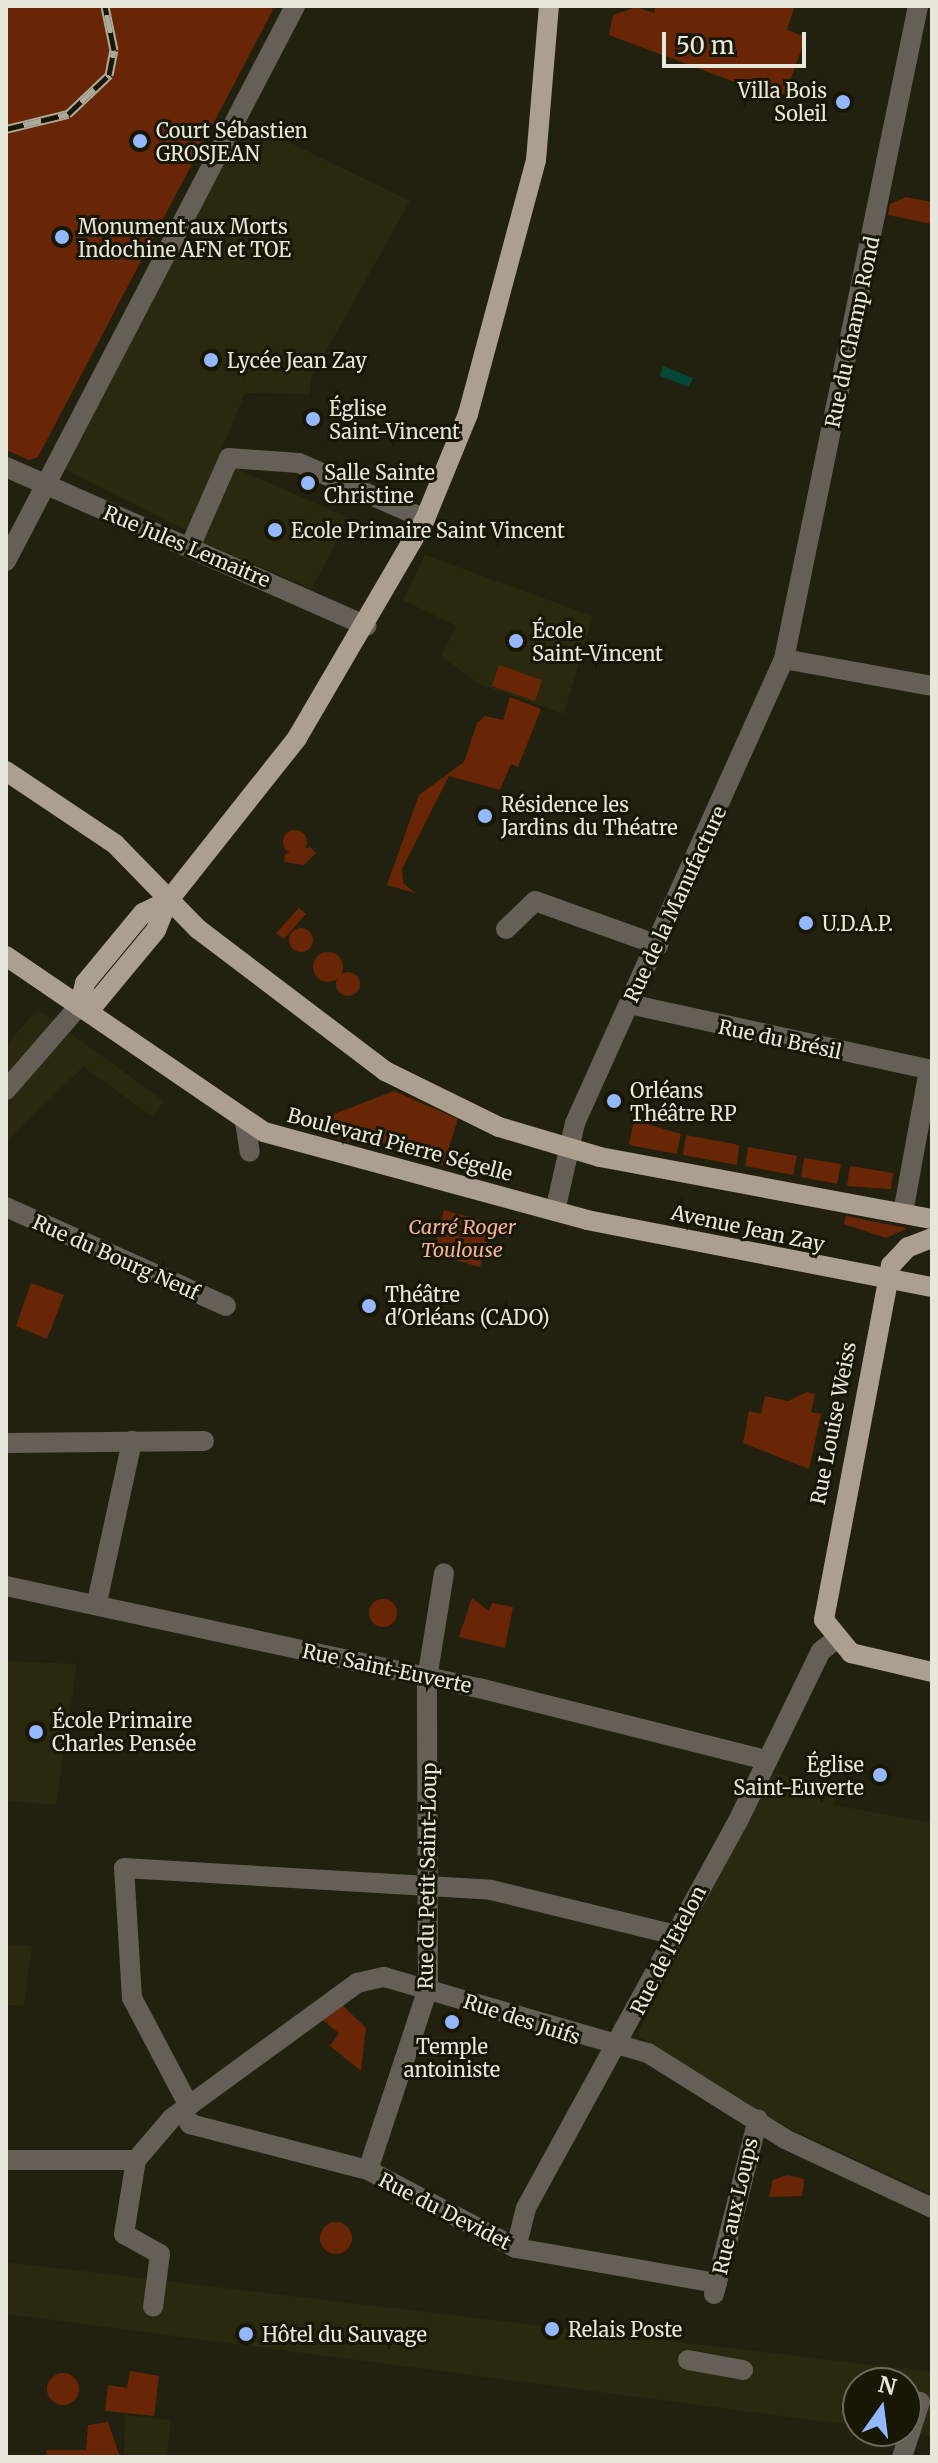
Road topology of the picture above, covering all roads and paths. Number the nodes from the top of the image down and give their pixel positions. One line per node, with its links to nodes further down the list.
1 (295, 6): 5 (street)
2 (549, 6): 6 (main road)
3 (918, 6): 10 (street, Rue du Champ Rond)
4 (6, 467): 5 (street, Rue Jules Lemaitre)
5 (42, 483): 7 (street, Rue Jules Lemaitre); 8 (street)
6 (425, 519): 7 (street); 9 (main road)
7 (190, 547): 9 (street, Rue Jules Lemaitre)
8 (6, 561)
9 (367, 626): 13 (main road)
10 (784, 659): 11 (street); 15 (street, Rue de la Manufacture)
11 (932, 686)
12 (6, 771): 13 (main road, Boulevard Pierre Ségelle)
13 (168, 901): 18 (main road); 22 (main road, Boulevard Pierre Ségelle)
14 (506, 929): 15 (street)
15 (658, 945): 17 (street, Rue de la Manufacture)
16 (6, 956): 18 (main road, Boulevard Pierre Ségelle)
17 (629, 1004): 19 (street, Rue du Brésil); 22 (street, Rue de la Manufacture)
18 (79, 1006): 20 (street); 21 (main road, Boulevard Pierre Ségelle)
19 (931, 1070): 26 (street)
20 (6, 1090)
21 (245, 1122): 23 (street); 25 (main road, Boulevard Pierre Ségelle)
22 (571, 1139): 25 (street, Rue de la Manufacture); 26 (main road, Avenue Jean Zay)
23 (250, 1152)
24 (6, 1207): 31 (street, Rue du Bourg Neuf)
25 (555, 1211): 29 (main road, Avenue Jean Zay)
26 (903, 1213): 27 (main road, Avenue Jean Zay)
27 (932, 1219)
28 (932, 1238): 29 (main road, Rue Louise Weiss)
29 (887, 1280): 30 (main road, Avenue Jean Zay); 38 (main road, Rue Louise Weiss)
30 (932, 1287)
31 (226, 1306)
32 (132, 1441): 33 (street); 34 (street); 37 (street)
33 (204, 1441)
34 (6, 1443)
35 (444, 1573): 40 (street, Rue du Petit Saint-Loup)
36 (6, 1586): 37 (street, Rue Saint-Euverte)
37 (97, 1602): 40 (street, Rue Saint-Euverte)
38 (827, 1646): 39 (main road); 41 (street, Rue de l'Etelon)
39 (932, 1672)
40 (427, 1679): 41 (street, Rue Saint-Euverte); 42 (street, Rue du Petit Saint-Loup)
41 (765, 1760): 43 (street, Rue de l'Etelon)
42 (430, 1883): 43 (street); 44 (street, Rue du Petit Saint-Loup); 46 (street)
43 (675, 1935): 45 (street, Rue de l'Etelon)
44 (428, 1989): 45 (street, Rue des Juifs); 46 (street, Rue des Juifs); 50 (street, Rue du Petit Saint-Loup)
45 (617, 2049): 47 (street, Rue des Juifs); 52 (street, Rue de l'Etelon)
46 (187, 2110): 49 (street, Rue des Juifs); 50 (street, Rue du Devidet)
47 (758, 2119): 51 (street, Rue des Juifs); 53 (street, Rue aux Loups)
48 (10, 2159): 49 (street)
49 (136, 2160): 54 (street)
50 (368, 2170): 52 (street, Rue du Devidet)
51 (932, 2208)
52 (516, 2248): 53 (street, Rue du Devidet)
53 (715, 2289)
54 (153, 2307)
55 (688, 2360): 56 (street)
56 (743, 2370)

